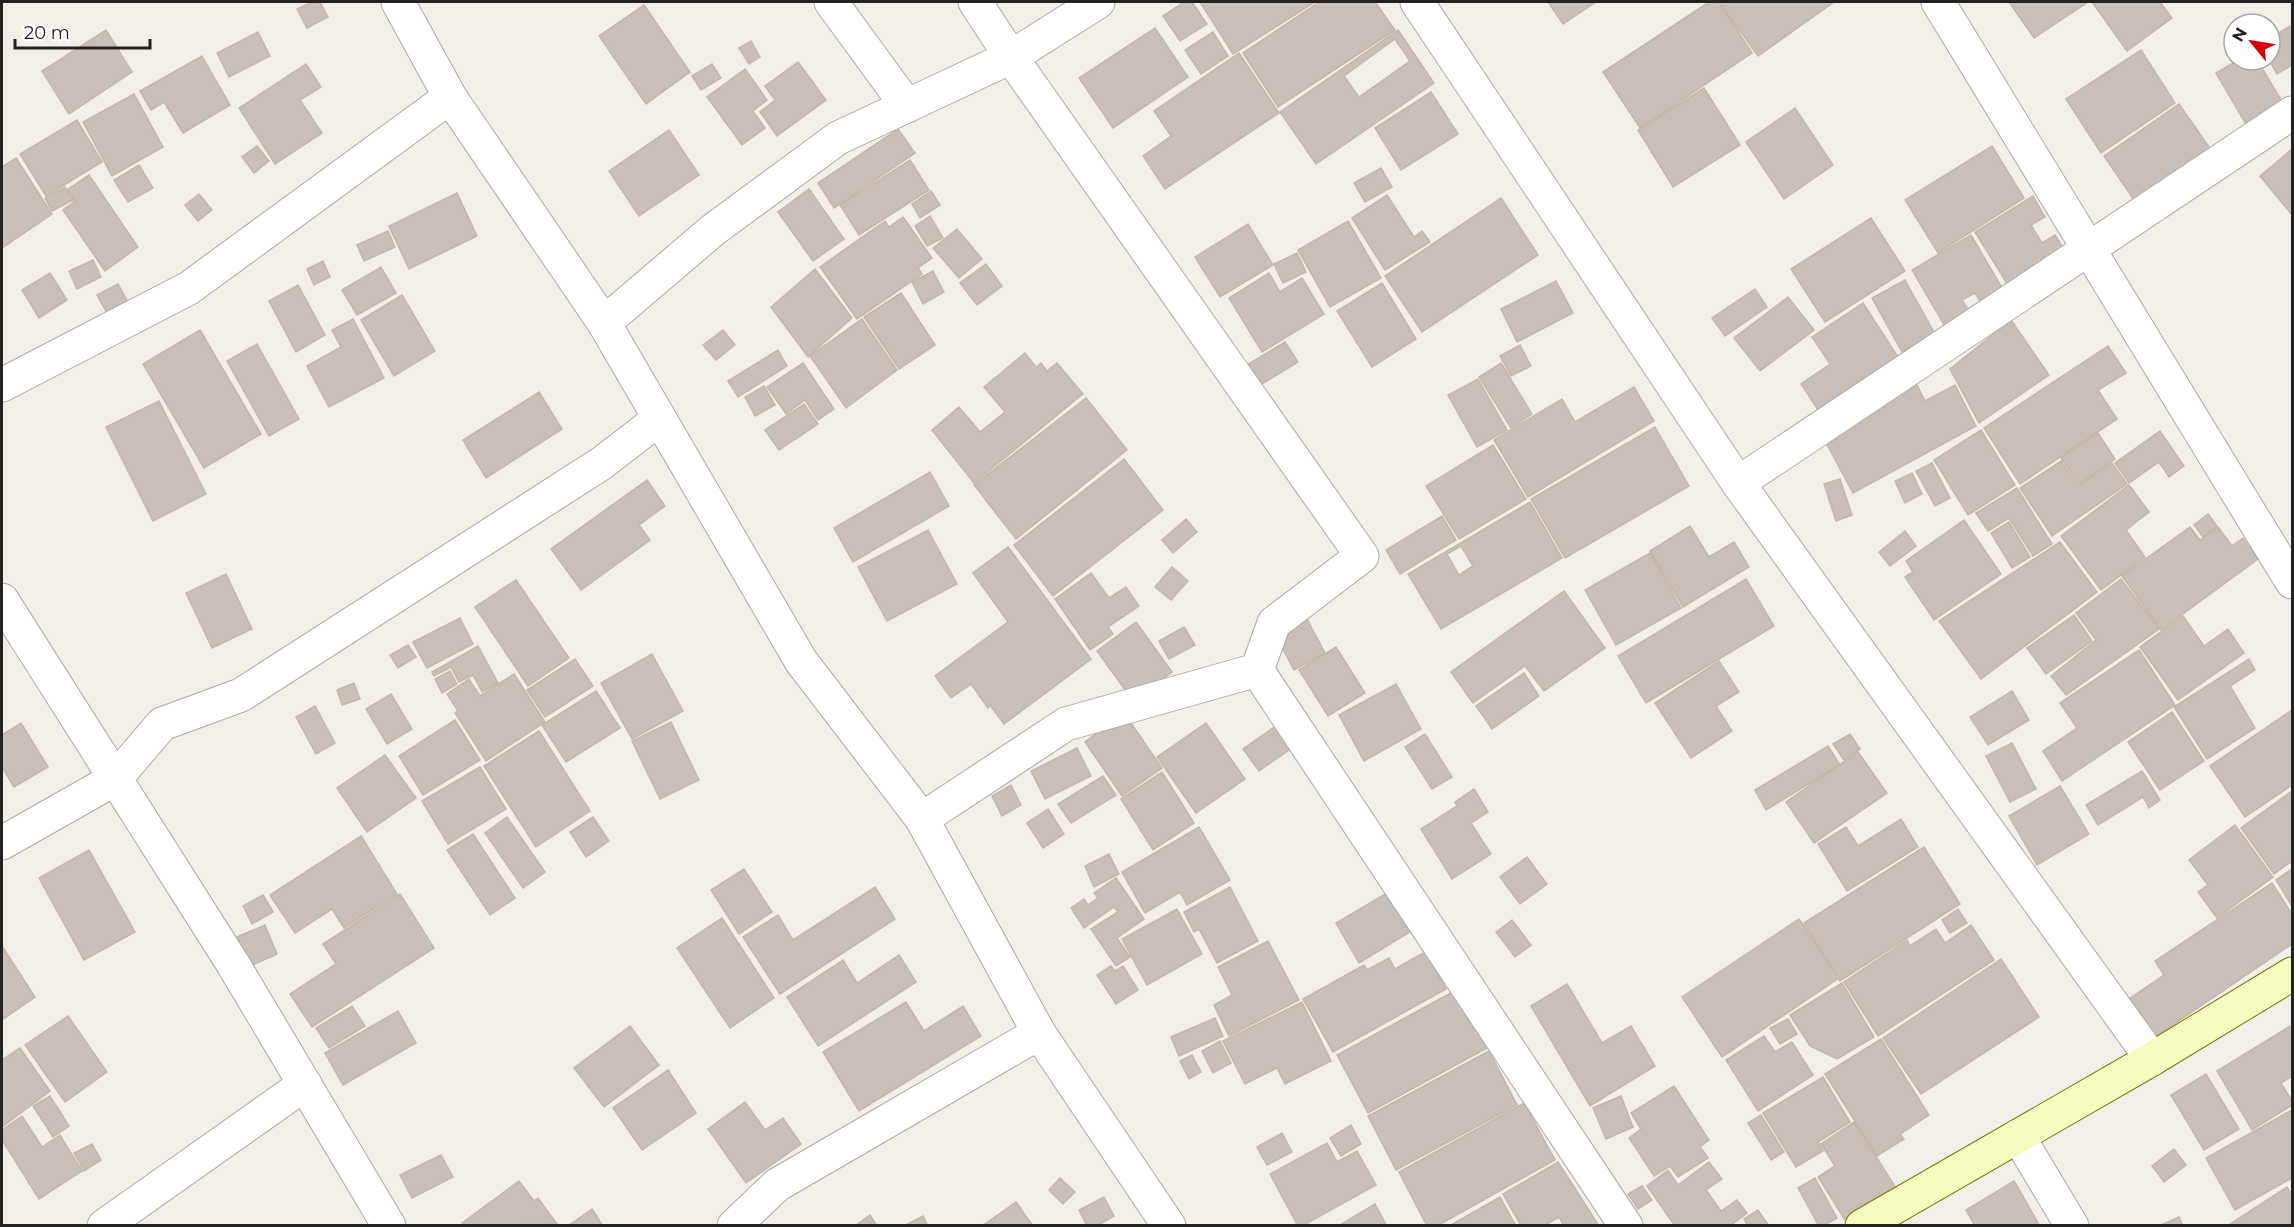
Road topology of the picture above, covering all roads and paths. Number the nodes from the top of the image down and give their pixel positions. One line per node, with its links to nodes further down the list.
1 (398, 2): 8 (street)
2 (831, 2): 9 (street)
3 (975, 2): 7 (street)
4 (1098, 2): 7 (street)
5 (1417, 2): 15 (street)
6 (1938, 2): 11 (street)
7 (1011, 57): 9 (street); 18 (street)
8 (450, 97): 12 (street); 13 (street)
9 (907, 106): 12 (street)
10 (2292, 113): 11 (street)
11 (2089, 249): 15 (street); 16 (street)
12 (604, 323): 14 (street)
13 (2, 385)
14 (659, 419): 19 (street); 20 (street)
15 (1737, 483): 24 (street)
16 (2292, 582)
17 (2, 600): 19 (street)
18 (1257, 670): 20 (street); 31 (street)
19 (115, 779): 21 (street); 25 (street)
20 (922, 819): 23 (street)
21 (2, 843)
22 (2292, 974): 24 (street)
23 (1039, 1033): 29 (street); 30 (street)
24 (2152, 1059): 26 (street)
25 (304, 1084): 27 (street); 28 (street)
26 (2018, 1136): 32 (street); 33 (street)
27 (104, 1226)
28 (389, 1226)
29 (734, 1226)
30 (1169, 1226)
31 (1626, 1226)
32 (1862, 1226)
33 (2072, 1226)

